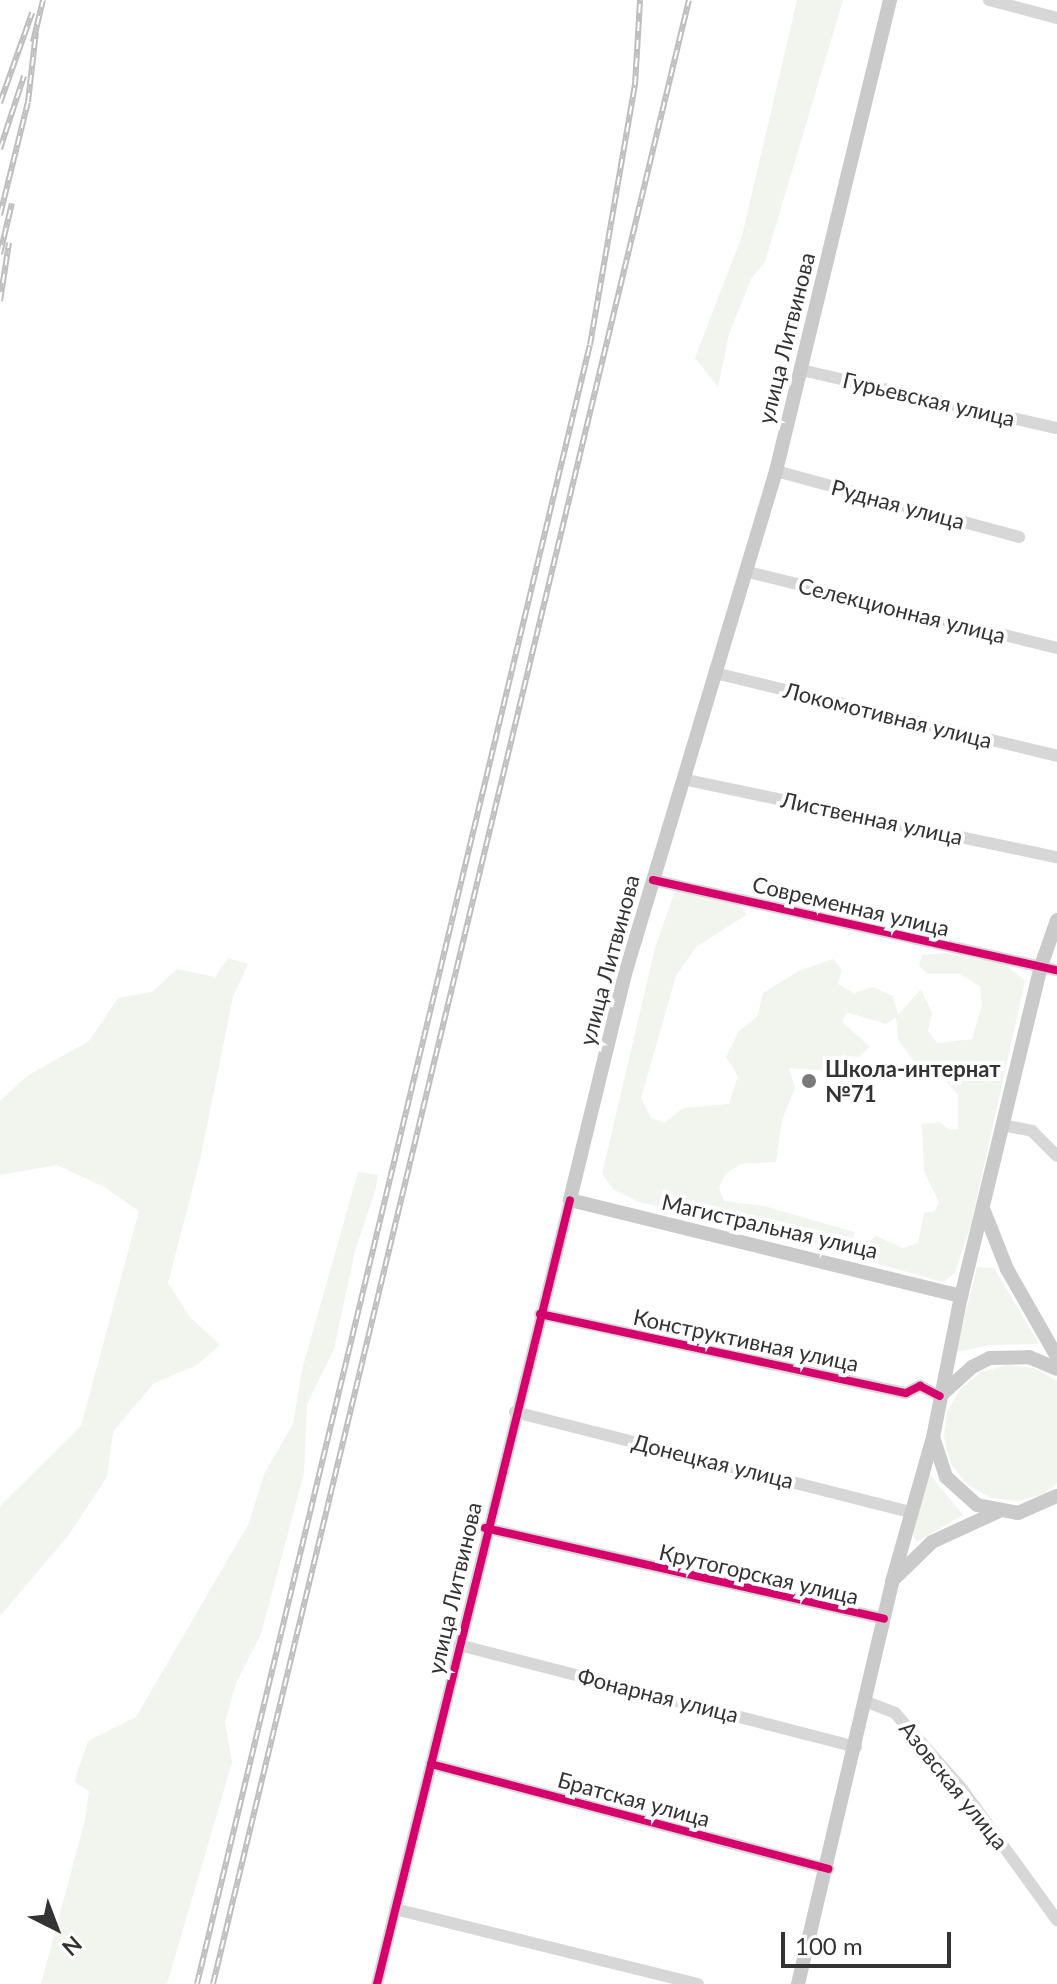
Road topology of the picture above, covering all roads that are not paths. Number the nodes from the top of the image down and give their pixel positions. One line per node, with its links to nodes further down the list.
1 (890, 0): 4 (main road, улица Литвинова)
2 (989, 0): 3 (street)
3 (1057, 18)
4 (801, 370): 5 (street, Гурьевская улица); 6 (main road, улица Литвинова)
5 (1057, 428)
6 (776, 471): 7 (street, Рудная улица); 8 (main road, улица Литвинова)
7 (1019, 537)
8 (748, 572): 9 (street, Селекционная улица); 10 (main road, улица Литвинова)
9 (1057, 648)
10 (719, 674): 11 (street, Локомотивная улица); 12 (main road, улица Литвинова)
11 (1057, 756)
12 (687, 780): 13 (street, Лиственная улица); 14 (main road, улица Литвинова)
13 (1057, 857)
14 (653, 880): 16 (street, Современная улица); 20 (main road, улица Литвинова)
15 (1057, 920): 16 (main road)
16 (1041, 966): 17 (street, Современная улица); 18 (main road)
17 (1057, 970)
18 (1002, 1125): 19 (street); 21 (main road)
19 (1057, 1156)
20 (570, 1200): 22 (main road, Магистральная улица); 23 (street, улица Литвинова)
21 (984, 1209): 22 (main road); 24 (main road)
22 (961, 1296): 26 (main road)
23 (540, 1314): 26 (street, Конструктивная улица); 27 (street, улица Литвинова)
24 (1057, 1357)
25 (1057, 1369): 26 (main road)
26 (940, 1396): 28 (main road)
27 (515, 1412): 30 (street, Донецкая улица); 32 (street, улица Литвинова)
28 (933, 1437): 30 (main road); 31 (main road)
29 (1054, 1502): 31 (main road)
30 (910, 1512): 33 (main road)
31 (997, 1512): 33 (main road)
32 (485, 1528): 34 (street, Крутогорская улица); 35 (street, улица Литвинова)
33 (892, 1582): 34 (main road)
34 (884, 1619): 36 (main road)
35 (459, 1645): 37 (street, Фонарная улица); 38 (street, улица Литвинова)
36 (867, 1702): 37 (main road); 41 (street, Азовская улица)
37 (856, 1747): 39 (main road)
38 (431, 1764): 39 (street, Братская улица); 40 (street, улица Литвинова)
39 (828, 1869): 44 (main road)
40 (395, 1909): 42 (street, улица Литвинова); 43 (street)
41 (1057, 1920)
42 (377, 1984)
43 (698, 1984)
44 (798, 1984)

